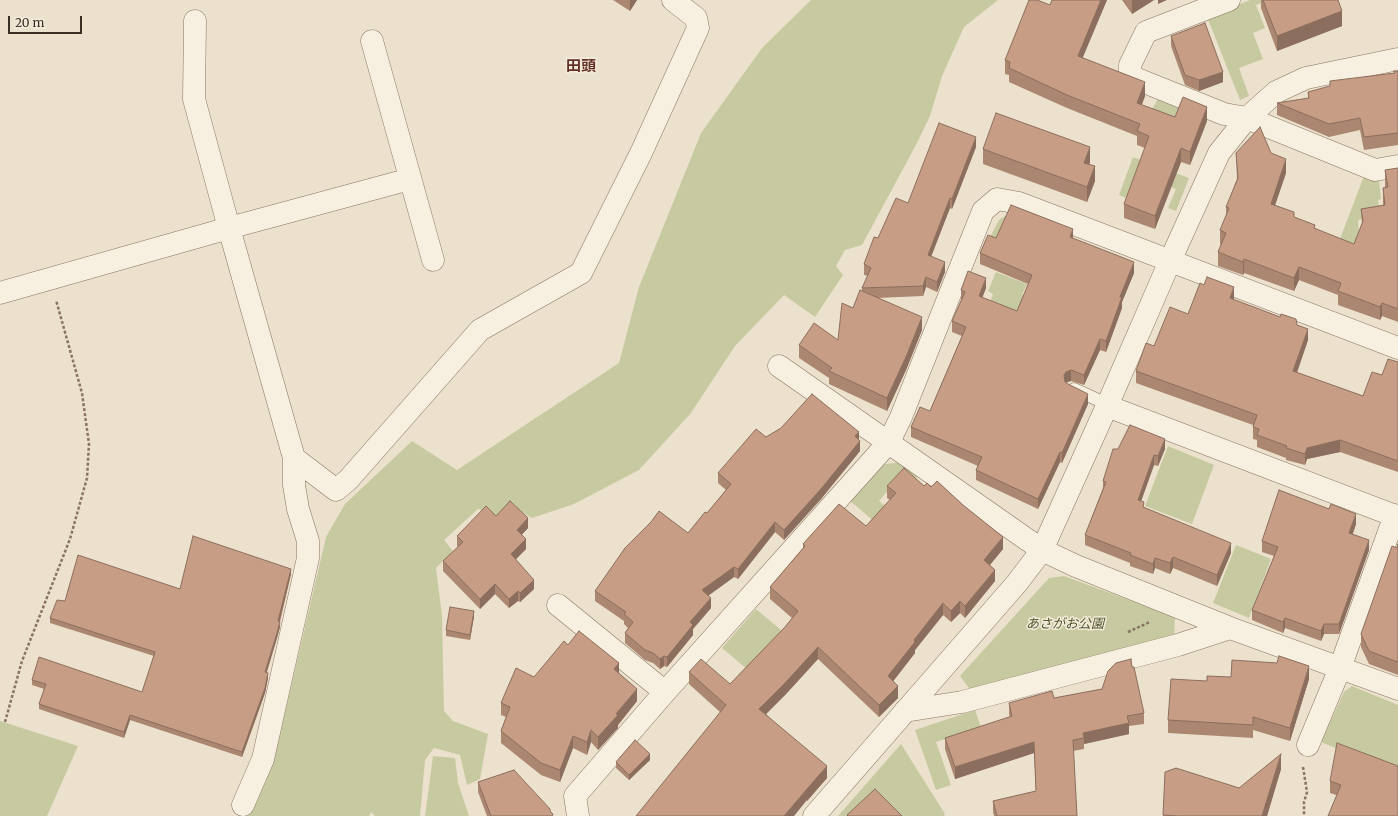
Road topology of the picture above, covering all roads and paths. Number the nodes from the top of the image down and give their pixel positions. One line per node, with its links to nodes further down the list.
1 (673, 0): 19 (street)
2 (1229, 0): 6 (street)
3 (195, 21): 9 (street)
4 (372, 41): 8 (street)
5 (1398, 59): 6 (street)
6 (1247, 118): 7 (street); 11 (street)
7 (1398, 166)
8 (410, 179): 9 (street); 10 (street)
9 (229, 228): 12 (street); 19 (street)
10 (433, 260)
11 (1170, 261): 14 (street); 17 (street); 18 (street)
12 (50, 279): 13 (street); 30 (path)
13 (0, 293)
14 (1398, 348)
15 (779, 366): 18 (street)
16 (1071, 388): 17 (lane)
17 (1107, 406): 20 (street); 21 (street)
18 (889, 442): 21 (street); 28 (street)
19 (294, 458): 32 (street)
20 (1396, 516): 26 (street)
21 (1042, 550): 22 (street); 29 (street)
22 (1166, 601): 24 (street); 25 (path)
23 (558, 605): 28 (street)
24 (1230, 628): 26 (street); 29 (street)
25 (1127, 632)
26 (1340, 668): 27 (street); 31 (street)
27 (1398, 689)
28 (665, 692): 33 (street)
29 (905, 711): 34 (street)
30 (5, 722)
31 (1308, 745): 35 (path)
32 (243, 805)
33 (578, 816)
34 (814, 816)
35 (1304, 816)

